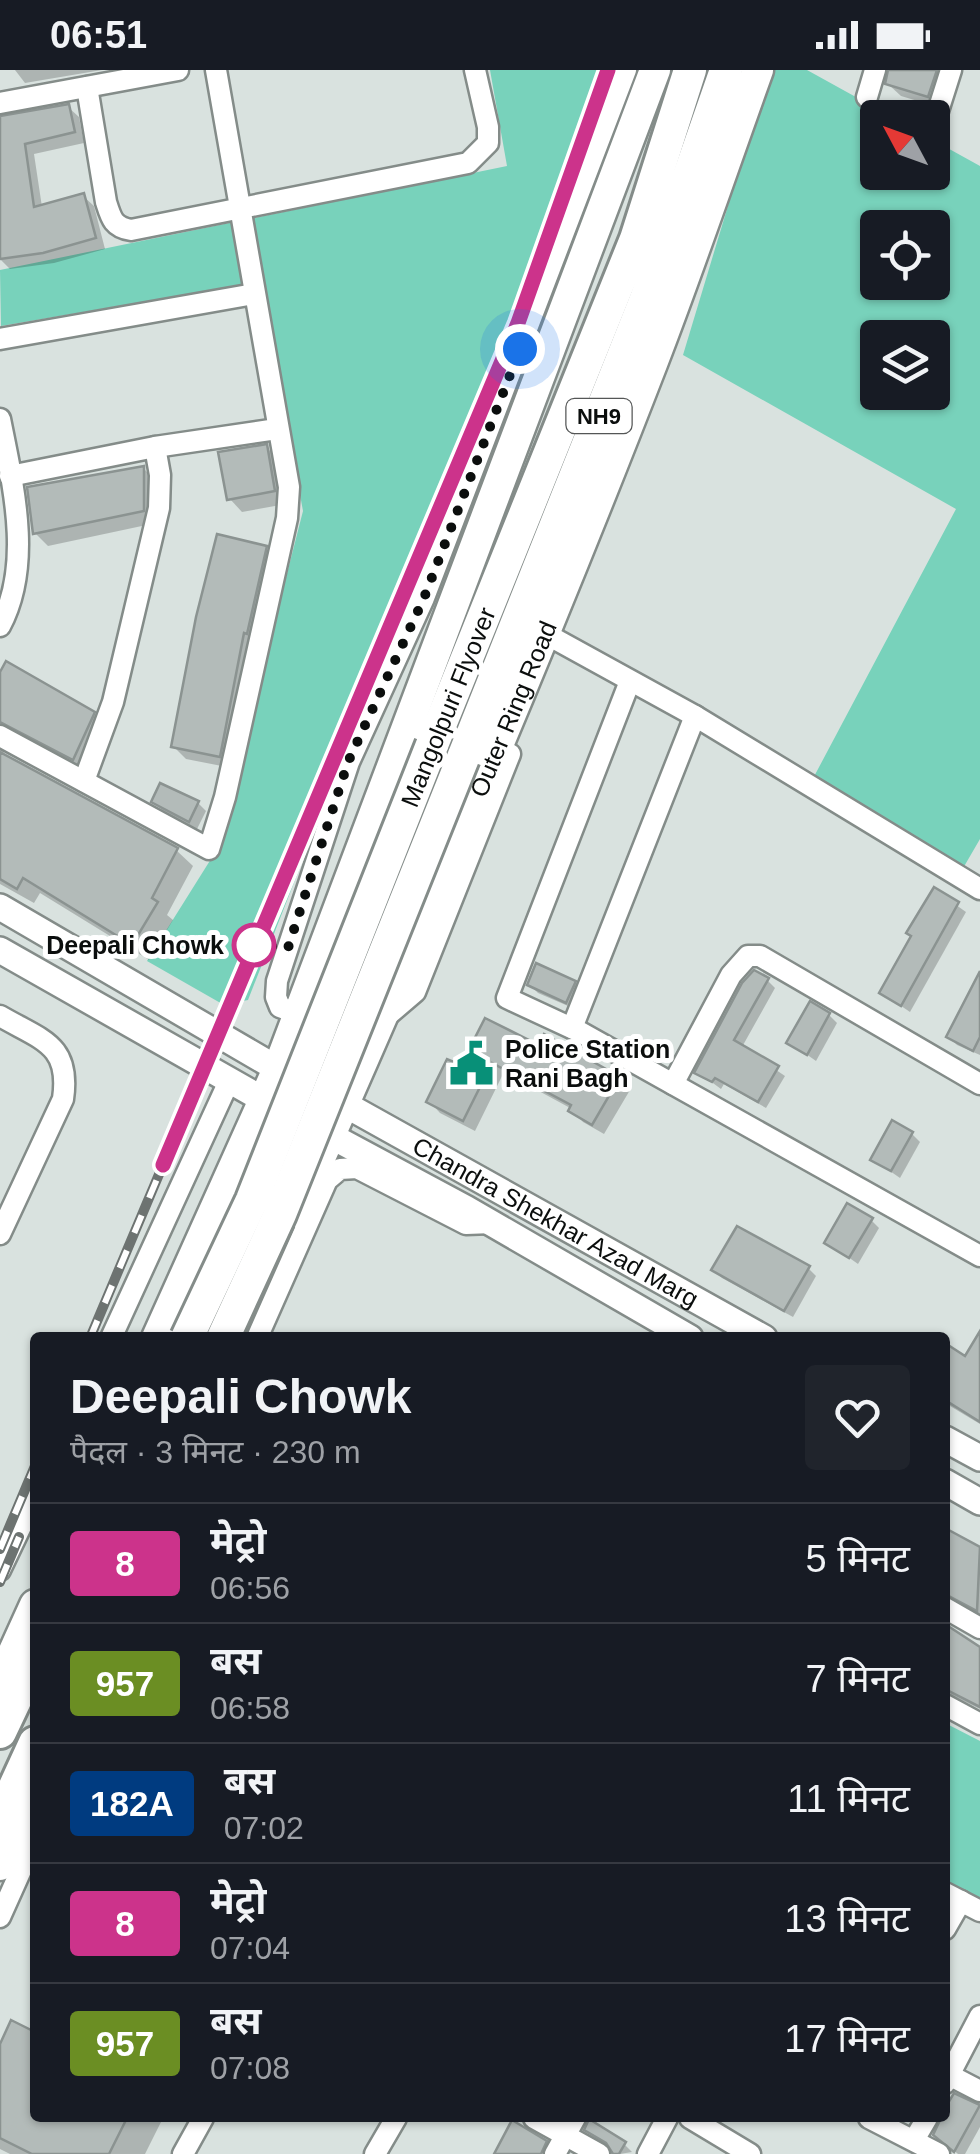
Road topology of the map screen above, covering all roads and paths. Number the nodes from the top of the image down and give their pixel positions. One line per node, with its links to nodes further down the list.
1 (178, 70): 12 (street)
2 (216, 70): 16 (street)
3 (475, 70): 16 (street)
4 (626, 70): 36 (street)
5 (655, 70): 30 (main road)
6 (690, 70): 54 (highway, Mangolpuri Flyover, bridge)
7 (726, 70): 55 (highway, Mangolpuri Flyover / NH9, bridge)
8 (758, 70): 32 (main road, Outer Ring Road)
9 (769, 70): 24 (street)
10 (875, 70): 13 (street)
11 (951, 70): 14 (street)
12 (87, 87): 15 (street); 16 (street)
13 (867, 97)
14 (942, 100)
15 (0, 103)
16 (241, 207): 17 (street)
17 (254, 294): 18 (street); 20 (street)
18 (0, 338)
19 (0, 419): 22 (street)
20 (277, 429): 21 (street); 28 (street)
21 (155, 447): 22 (street); 28 (street)
22 (10, 476): 23 (street)
23 (0, 626)
24 (555, 640): 25 (street); 38 (street)
25 (630, 680): 26 (street); 39 (street)
26 (695, 716): 29 (street); 39 (street)
27 (0, 736): 28 (street)
28 (84, 781)
29 (980, 889)
30 (344, 897): 32 (main road); 36 (main road)
31 (0, 907): 33 (street)
32 (419, 926): 38 (main road, Outer Ring Road)
33 (69, 947): 35 (street); 40 (street)
34 (0, 950): 35 (street)
35 (52, 979): 41 (street)
36 (299, 1014): 40 (main road)
37 (0, 1016): 50 (street)
38 (378, 1023): 45 (main road, Outer Ring Road)
39 (572, 1028): 42 (street)
40 (278, 1069): 44 (main road)
41 (230, 1079): 44 (street); 52 (street)
42 (673, 1084): 43 (street); 51 (street)
43 (980, 1084)
44 (264, 1100): 53 (main road)
45 (346, 1105): 46 (main road, Outer Ring Road); 47 (street, Chandra Shekhar Azad Marg)
46 (331, 1136): 48 (street, Chandra Shekhar Azad Marg); 56 (main road, Outer Ring Road)
47 (480, 1180): 48 (street); 59 (street, Chandra Shekhar Azad Marg)
48 (462, 1206): 49 (street, Chandra Shekhar Azad Marg)
49 (492, 1223): 57 (street); 58 (street, Chandra Shekhar Azad Marg)
50 (0, 1234)
51 (980, 1256)
52 (114, 1332)
53 (160, 1332)
54 (190, 1332)
55 (226, 1332)
56 (244, 1332)
57 (261, 1332)
58 (680, 1332)
59 (753, 1332)
60 (950, 1442): 61 (street)
61 (980, 1458)
62 (950, 1485): 63 (street)
63 (980, 1502)
64 (30, 1507): 65 (street)
65 (0, 1570)
66 (950, 1611): 68 (street)
67 (30, 1616): 70 (main road)
68 (980, 1628)
69 (30, 1669): 73 (highway)
70 (0, 1682)
71 (950, 1708): 72 (street)
72 (980, 1724)
73 (0, 1732)
74 (30, 1754): 76 (highway)
75 (30, 1800): 78 (main road)
76 (0, 1819)
77 (30, 1850): 79 (street)
78 (0, 1865)
79 (0, 1917)
80 (980, 2016): 81 (street)
81 (950, 2073)
82 (950, 2080): 83 (street)
83 (980, 2091)
84 (201, 2122): 93 (street)
85 (394, 2122): 92 (street)
86 (665, 2122): 96 (street)
87 (697, 2122): 97 (street)
88 (877, 2122): 91 (street)
89 (924, 2122): 91 (street)
90 (571, 2126): 94 (street); 95 (street)
91 (914, 2140): 98 (street)
92 (377, 2153)
93 (183, 2154)
94 (556, 2154)
95 (600, 2154)
96 (648, 2154)
97 (750, 2154)
98 (939, 2154)

